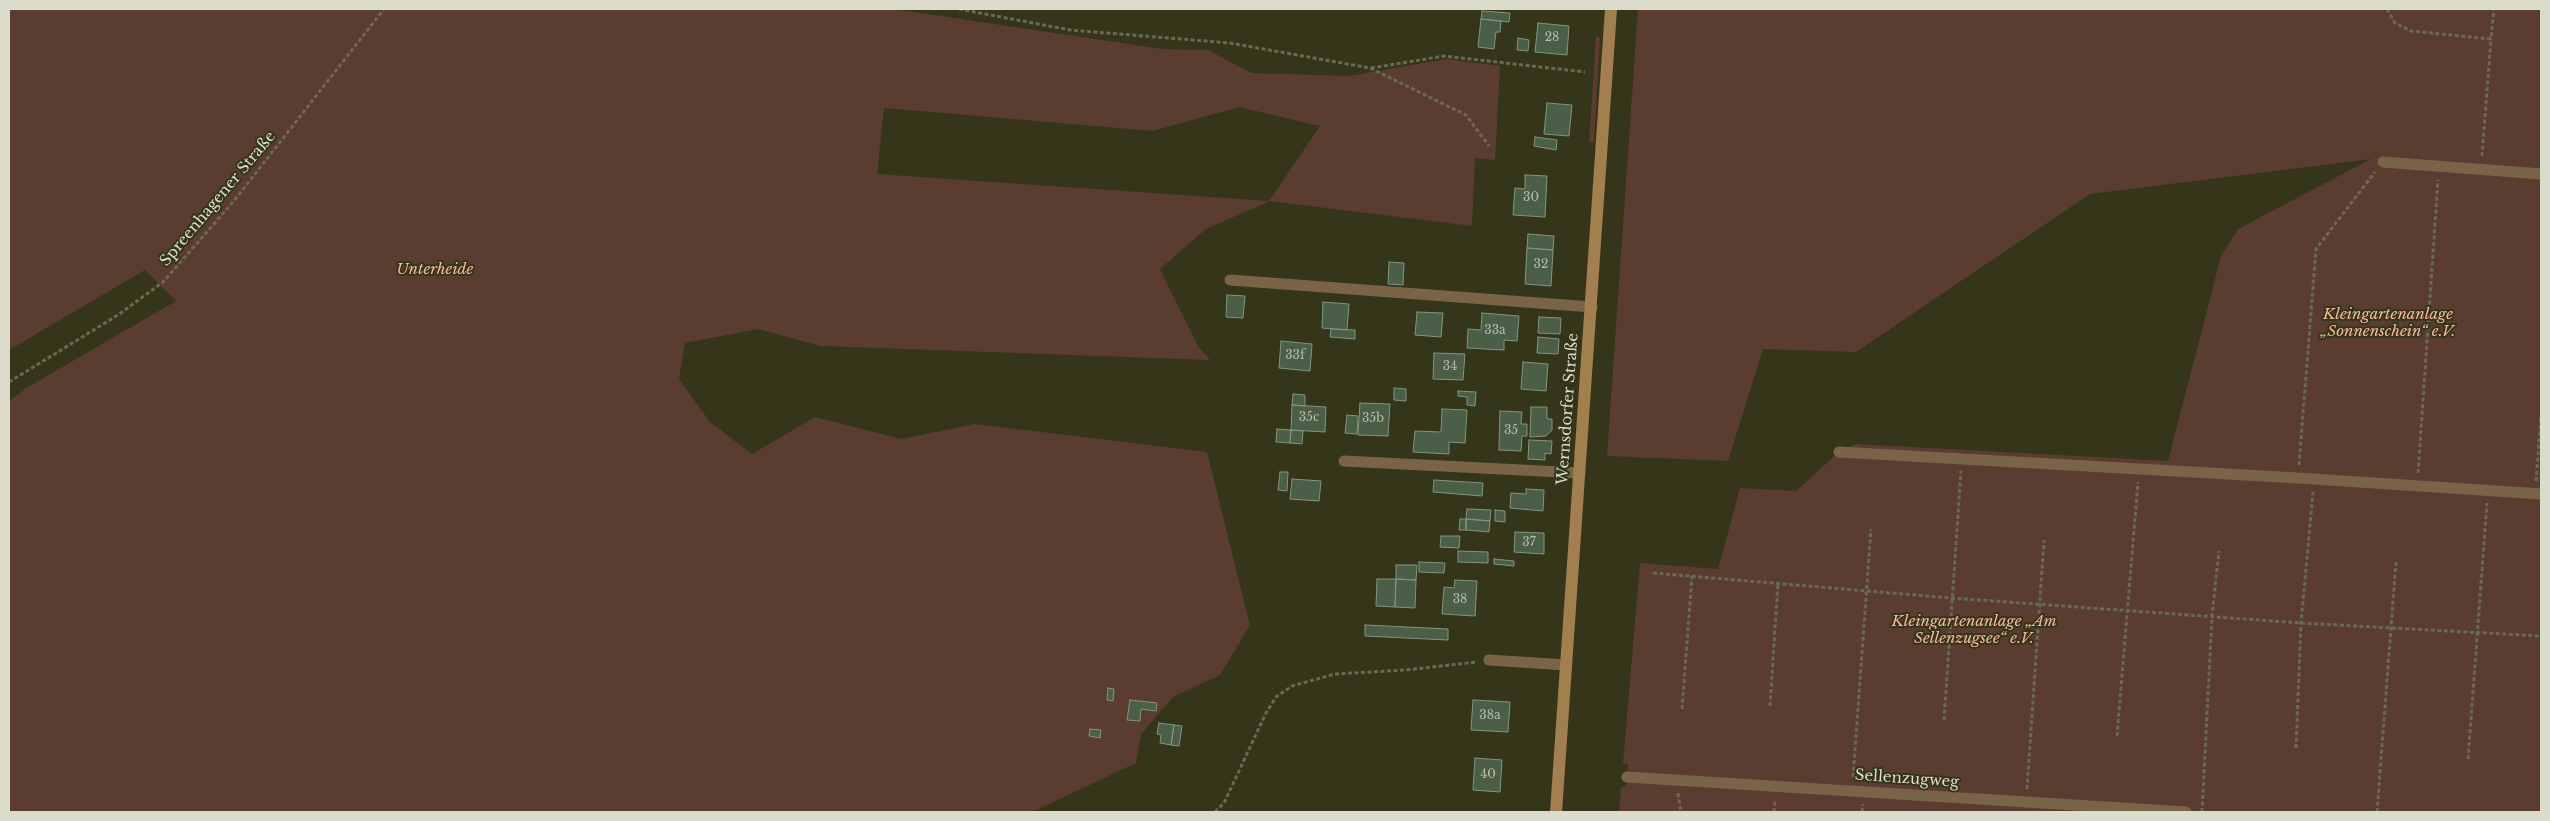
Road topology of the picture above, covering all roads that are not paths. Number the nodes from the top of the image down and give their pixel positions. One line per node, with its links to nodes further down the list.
1 (1611, 9): 5 (main road, Wernsdorfer Straße)
2 (2383, 162): 3 (lane)
3 (2541, 174)
4 (1230, 280): 5 (lane)
5 (1592, 307): 8 (main road, Wernsdorfer Straße)
6 (1839, 452): 9 (lane)
7 (1344, 461): 8 (lane)
8 (1580, 473): 11 (main road, Wernsdorfer Straße)
9 (2538, 494)
10 (1489, 660): 11 (lane)
11 (1566, 664): 13 (main road, Wernsdorfer Straße)
12 (1627, 777): 14 (lane, Sellenzugweg)
13 (1556, 812)
14 (2186, 812)

